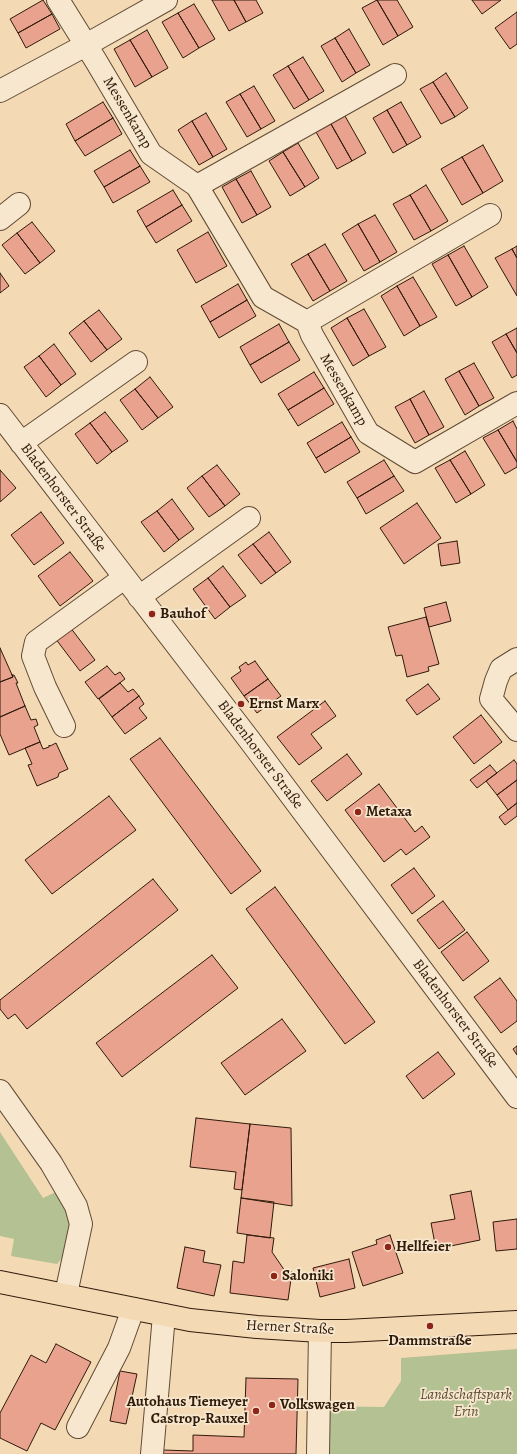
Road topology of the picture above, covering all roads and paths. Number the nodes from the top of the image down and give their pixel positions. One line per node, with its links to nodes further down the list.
1 (58, 0): 3 (street, Messenkamp)
2 (166, 0): 3 (street)
3 (86, 45): 5 (street); 6 (street, Messenkamp)
4 (395, 75): 6 (street)
5 (0, 91)
6 (197, 186): 10 (street, Messenkamp)
7 (19, 204): 9 (street)
8 (490, 215): 10 (street)
9 (0, 219)
10 (307, 322): 12 (street, Messenkamp)
11 (136, 362): 14 (street)
12 (517, 403)
13 (0, 415): 14 (street, Bladenhorster Straße)
14 (21, 443): 16 (street, Bladenhorster Straße)
15 (249, 518): 17 (street)
16 (124, 578): 17 (street, Bladenhorster Straße); 19 (street)
17 (138, 597): 22 (street, Bladenhorster Straße)
18 (517, 659): 20 (street)
19 (64, 726)
20 (517, 730)
21 (0, 1091): 24 (street)
22 (517, 1097)
23 (0, 1282): 24 (main road, Herner Straße)
24 (66, 1294): 25 (main road, Herner Straße)
25 (133, 1308): 26 (main road, Herner Straße); 29 (street)
26 (164, 1314): 28 (main road, Herner Straße); 30 (street)
27 (517, 1322): 28 (main road, Herner Straße)
28 (320, 1332): 31 (street)
29 (78, 1427)
30 (152, 1454)
31 (318, 1454)

